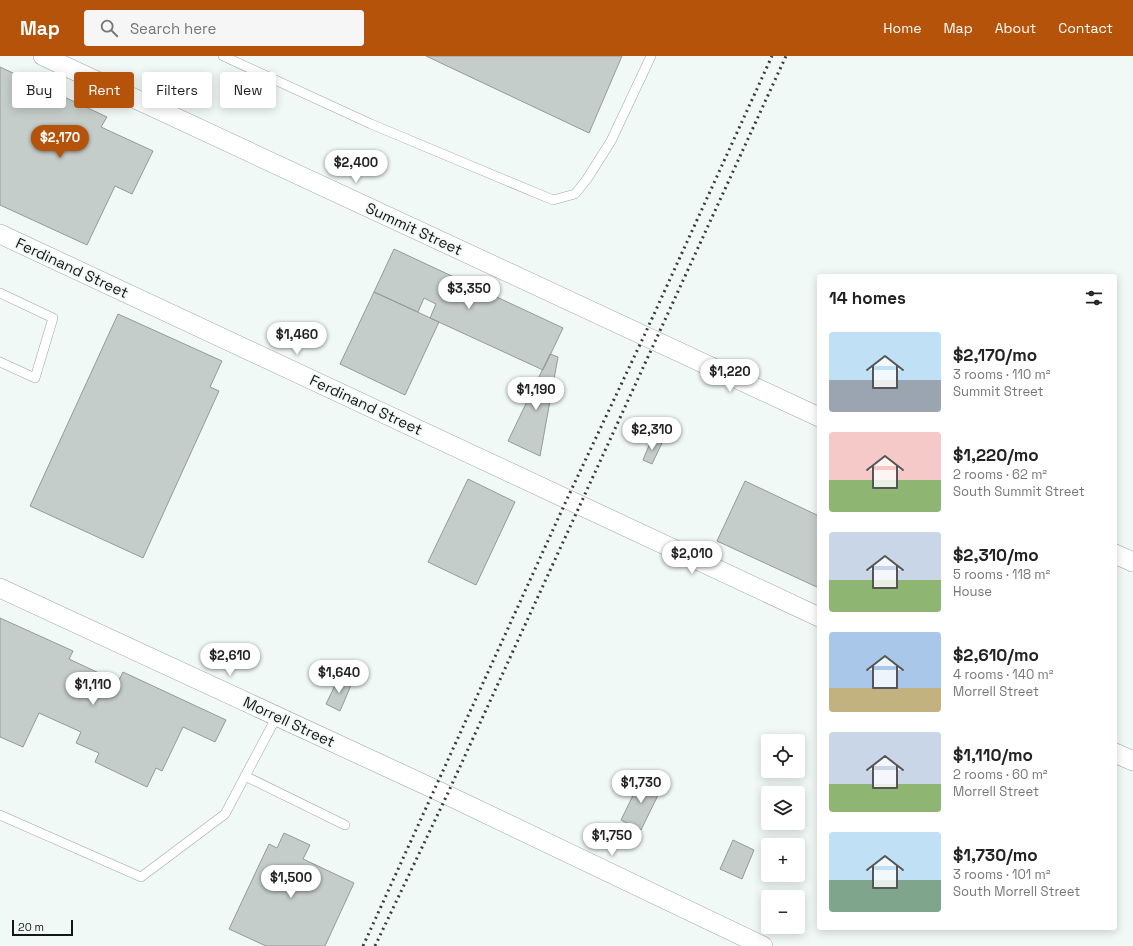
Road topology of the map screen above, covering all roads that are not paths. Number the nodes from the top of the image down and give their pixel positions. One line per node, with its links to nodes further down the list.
1 (43, 56): 7 (street, Summit Street)
2 (223, 56): 3 (lane)
3 (651, 56)
4 (0, 234): 11 (street, Ferdinand Street)
5 (0, 293): 6 (lane)
6 (0, 362)
7 (817, 416)
8 (1117, 555): 9 (street)
9 (1133, 562)
10 (0, 588): 12 (street, Morrell Street)
11 (817, 616)
12 (277, 716): 15 (lane); 18 (street, Morrell Street)
13 (1117, 754): 14 (street)
14 (1133, 761)
15 (245, 776): 16 (lane); 17 (lane)
16 (0, 815)
17 (345, 825)
18 (763, 946)

